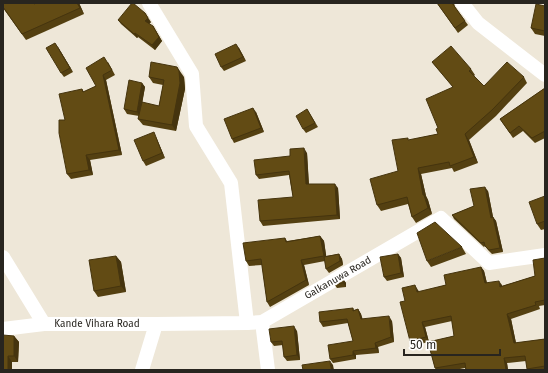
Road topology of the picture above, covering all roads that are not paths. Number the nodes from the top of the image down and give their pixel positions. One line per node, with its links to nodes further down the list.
1 (149, 3): 7 (street)
2 (462, 3): 3 (street)
3 (545, 75)
4 (545, 254): 6 (street, Galkanuwa Road)
5 (3, 257): 8 (street, Kande Vihara Road)
6 (262, 322): 7 (street, Galkanuwa Road); 12 (street)
7 (247, 323): 9 (street, Galkanuwa Road)
8 (44, 324): 9 (street, Kande Vihara Road); 10 (street)
9 (156, 324): 11 (street)
10 (3, 329)
11 (142, 370)
12 (268, 370)

